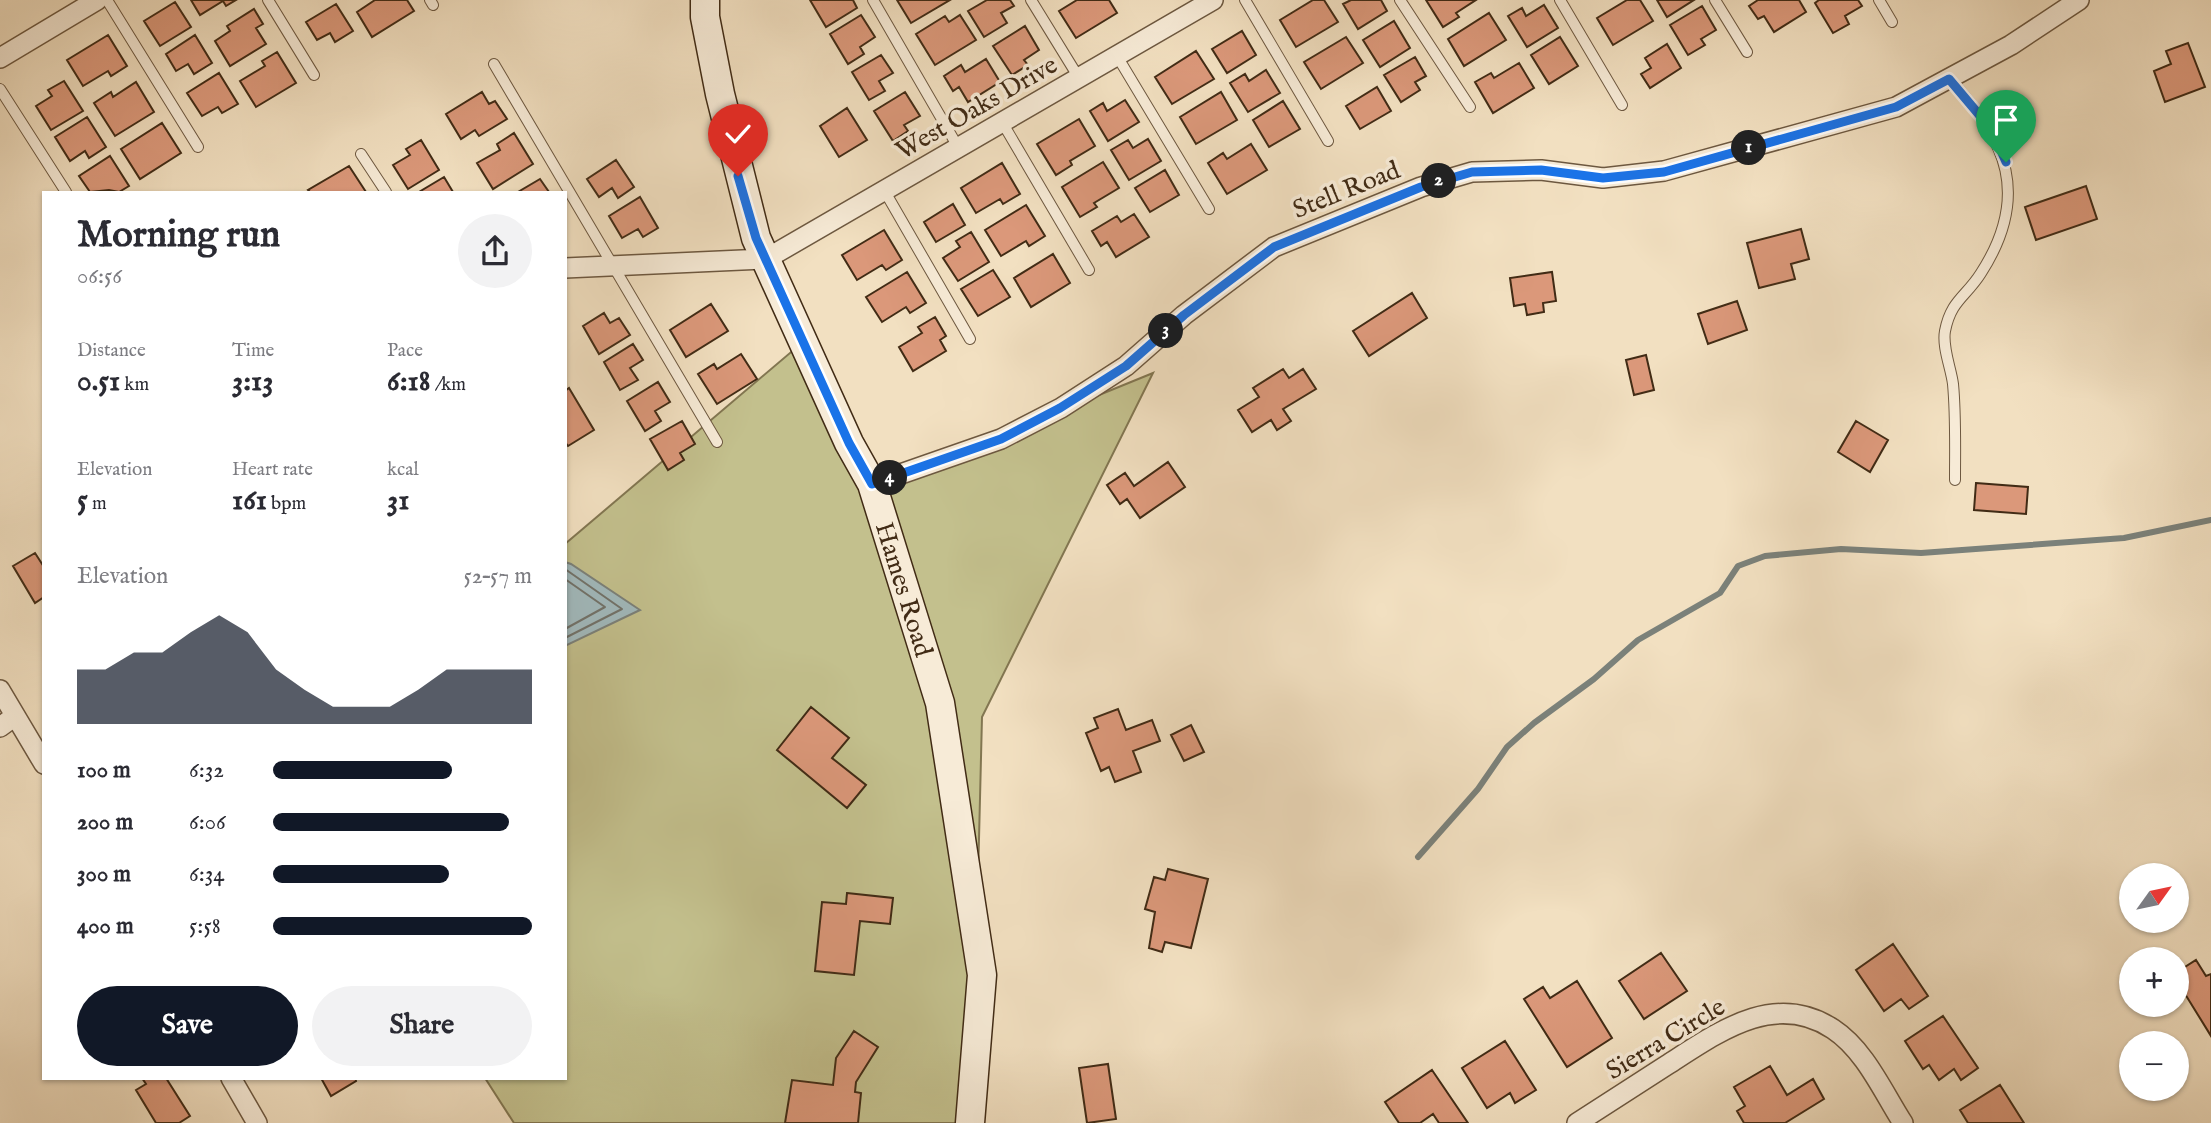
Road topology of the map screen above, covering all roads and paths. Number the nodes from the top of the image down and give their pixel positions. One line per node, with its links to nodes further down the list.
1 (97, 0): 17 (street)
2 (107, 0): 27 (lane)
3 (268, 0): 19 (lane)
4 (705, 0): 34 (street, Hames Road)
5 (873, 0): 28 (lane)
6 (1031, 0): 20 (lane)
7 (1245, 0): 26 (lane)
8 (1400, 0): 24 (lane)
9 (1560, 0): 23 (lane)
10 (1715, 0): 15 (lane)
11 (1879, 0): 14 (lane)
12 (2080, 0): 21 (street, Stell Road)
13 (1204, 2): 16 (street, West Oaks Drive)
14 (1892, 22)
15 (1747, 52)
16 (1117, 56): 20 (street, West Oaks Drive); 33 (lane)
17 (0, 58)
18 (494, 64): 35 (lane)
19 (314, 75)
20 (1079, 78): 25 (street, West Oaks Drive)
21 (1949, 79): 40 (lane); 41 (street, Stell Road)
22 (0, 89): 31 (lane)
23 (1622, 106)
24 (1470, 107)
25 (1002, 122): 28 (street, West Oaks Drive); 37 (lane)
26 (1328, 141)
27 (198, 147)
28 (958, 147): 30 (street, West Oaks Drive)
29 (361, 154): 32 (lane)
30 (884, 190): 34 (street, West Oaks Drive); 38 (lane)
31 (65, 191)
32 (385, 191)
33 (1209, 209)
34 (766, 259): 35 (street); 41 (street, Hames Road)
35 (614, 265): 36 (street); 39 (lane)
36 (567, 268)
37 (1089, 270)
38 (970, 340)
39 (717, 442)
40 (1955, 480)
41 (872, 484): 47 (street, Hames Road)
42 (0, 690): 43 (street)
43 (8, 721): 44 (street)
44 (42, 762)
45 (232, 1080): 46 (street)
46 (257, 1123)
47 (970, 1123)
48 (1577, 1123): 49 (street, Sierra Circle)
49 (1903, 1123)

